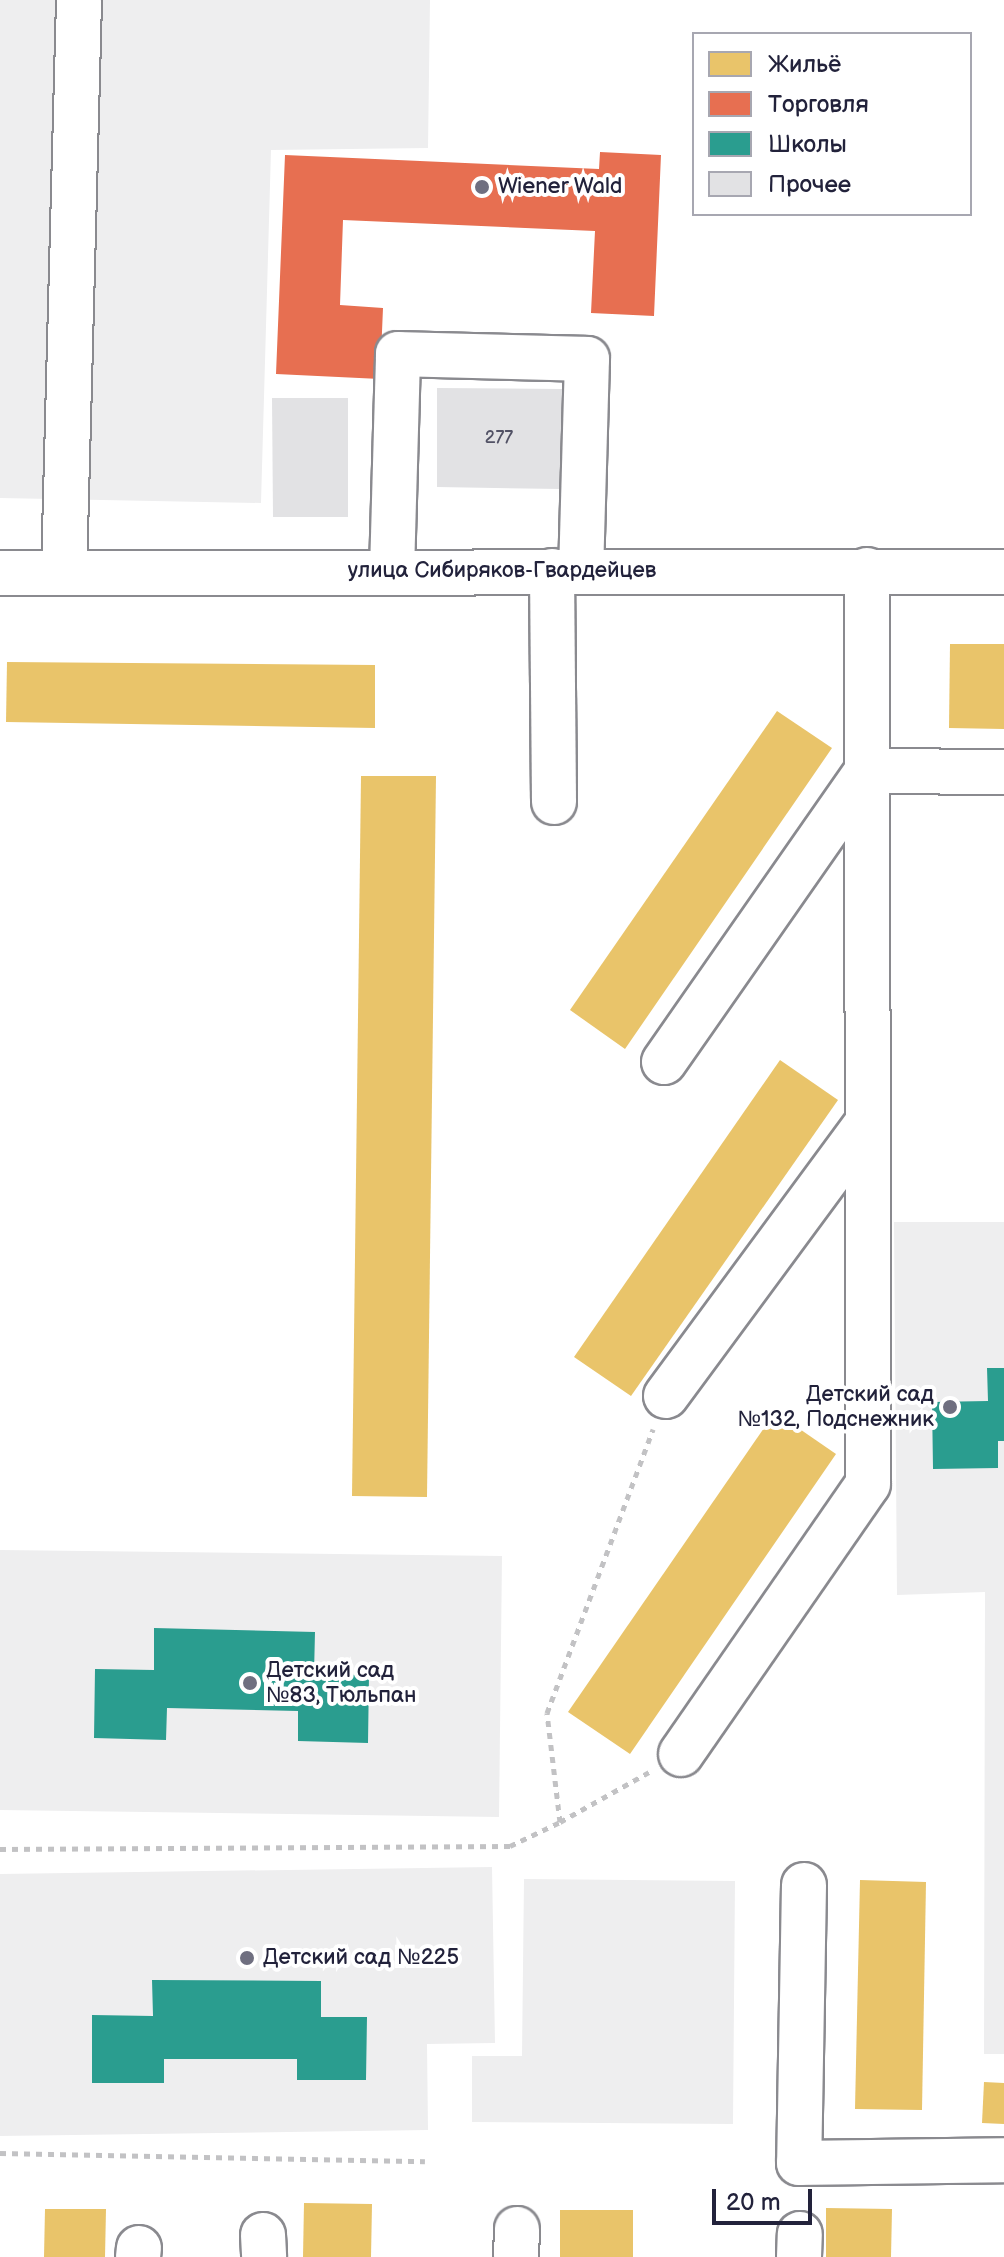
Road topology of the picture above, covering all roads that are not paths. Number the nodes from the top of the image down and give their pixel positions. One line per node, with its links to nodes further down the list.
1 (79, 0): 7 (street)
2 (867, 570): 3 (street, улица Сибиряков-Гвардейцев); 5 (street, улица Сибиряков-Гвардейцев); 8 (street)
3 (567, 571): 4 (street, улица Сибиряков-Гвардейцев); 4 (street); 10 (street)
4 (392, 572): 7 (street, улица Сибиряков-Гвардейцев)
5 (1004, 572)
6 (0, 573): 7 (street, улица Сибиряков-Гвардейцев)
7 (64, 573)
8 (867, 771): 9 (street); 11 (street); 12 (street)
9 (1004, 772)
10 (554, 802)
11 (664, 1062)
12 (868, 1122): 13 (street); 14 (street)
13 (666, 1396)
14 (681, 1754)
15 (804, 1885): 16 (street)
16 (1004, 2160)

